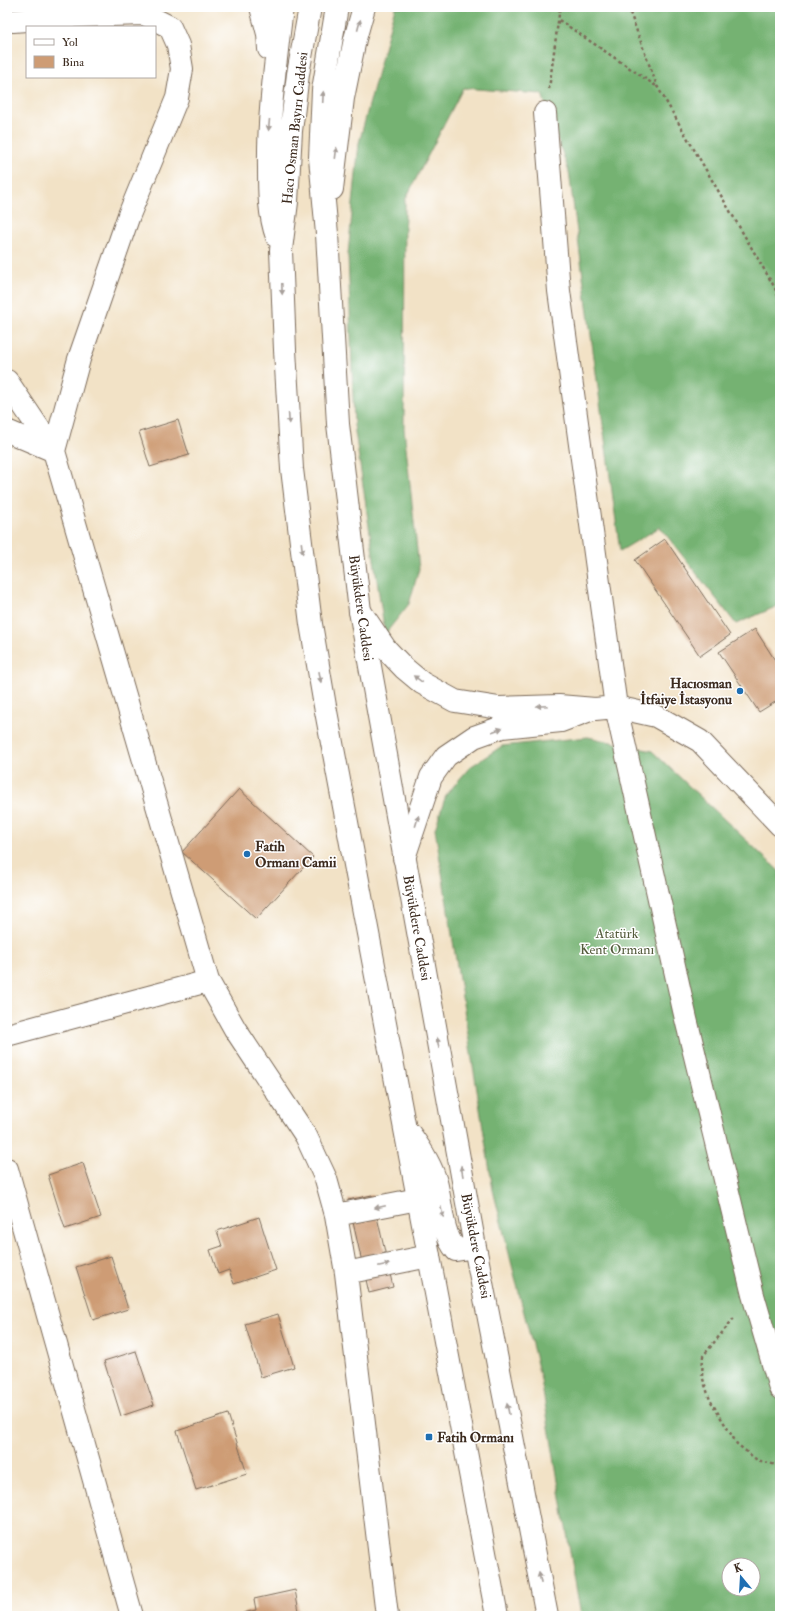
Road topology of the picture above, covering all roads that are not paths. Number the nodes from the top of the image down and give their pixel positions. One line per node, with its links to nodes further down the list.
1 (261, 7): 7 (main road)
2 (282, 7): 7 (main road)
3 (310, 7): 10 (main road, Hacı Osman Bayırı Caddesi)
4 (337, 7): 9 (main road, Hacı Osman Bayırı Caddesi, one-way to 4)
5 (364, 7): 9 (main road, one-way to 5)
6 (7, 20): 13 (main road)
7 (272, 86): 10 (main road, one-way to 10)
8 (545, 113): 15 (main road)
9 (327, 234): 14 (main road, Büyükdere Caddesi)
10 (281, 250): 21 (main road, one-way to 21)
11 (7, 381): 13 (main road)
12 (7, 430): 13 (main road)
13 (54, 451): 19 (main road)
14 (360, 611): 16 (main road, one-way to 14); 18 (main road, Büyükdere Caddesi)
15 (616, 707): 16 (main road); 17 (main road); 28 (main road)
16 (594, 709): 18 (main road, one-way to 16)
17 (780, 825)
18 (404, 858): 25 (main road, Büyükdere Caddesi, one-way to 18)
19 (208, 981): 20 (main road); 24 (main road)
20 (7, 1035)
21 (404, 1126): 23 (main road); 25 (main road, one-way to 25)
22 (7, 1169): 29 (main road)
23 (418, 1199): 24 (main road, one-way to 24); 26 (main road)
24 (336, 1215): 27 (main road)
25 (466, 1248): 26 (main road); 32 (main road, Büyükdere Caddesi, one-way to 25)
26 (429, 1256): 27 (main road, one-way to 26); 31 (main road)
27 (346, 1273): 30 (main road)
28 (780, 1388)
29 (132, 1616)
30 (387, 1616)
31 (497, 1616)
32 (547, 1616)

